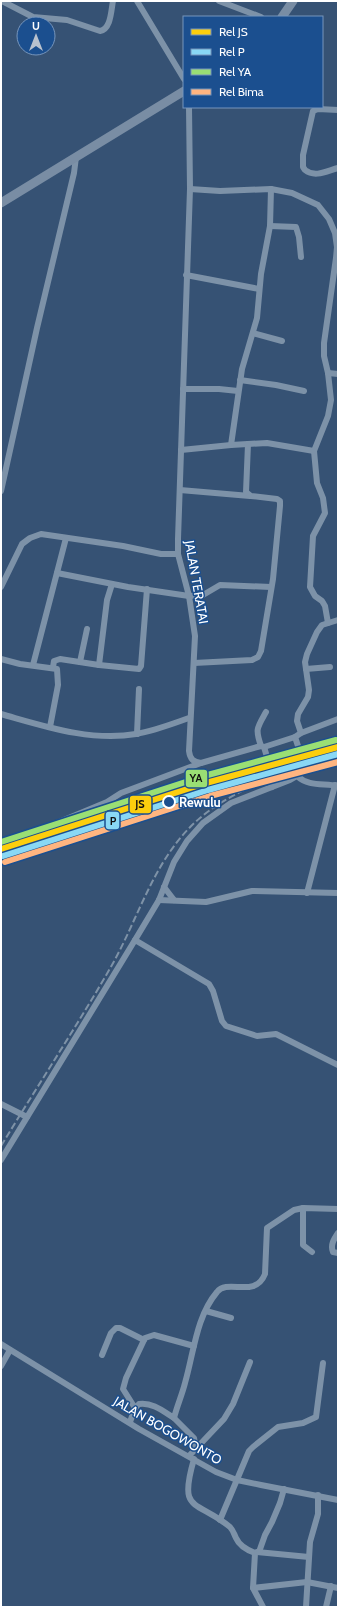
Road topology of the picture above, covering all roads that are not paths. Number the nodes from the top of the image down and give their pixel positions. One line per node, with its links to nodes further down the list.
1 (112, 1): 5 (street)
2 (137, 1): 8 (street)
3 (219, 1): 6 (street)
4 (293, 1): 7 (street)
5 (5, 2)
6 (258, 16)
7 (283, 16)
8 (183, 77)
9 (183, 92): 14 (street)
10 (189, 108): 16 (street, JALAN TERATAI)
11 (308, 108): 13 (street)
12 (338, 110): 13 (street)
13 (311, 114): 15 (street)
14 (76, 157): 18 (street); 36 (street)
15 (338, 168)
16 (190, 189): 17 (street); 21 (street, JALAN TERATAI)
17 (271, 190): 19 (street); 25 (street)
18 (1, 203)
19 (270, 226): 20 (street); 22 (street)
20 (302, 257)
21 (186, 275): 22 (street); 28 (street, JALAN TERATAI)
22 (259, 289): 23 (street)
23 (253, 333): 24 (street); 27 (street)
24 (282, 341)
25 (328, 373): 26 (street); 34 (street)
26 (338, 374)
27 (240, 380): 29 (street); 30 (street)
28 (183, 389): 30 (street); 33 (street, JALAN TERATAI)
29 (304, 391)
30 (238, 392): 32 (street)
31 (248, 444): 32 (street); 34 (street); 37 (street)
32 (231, 445): 33 (street)
33 (181, 450): 35 (street, JALAN TERATAI)
34 (314, 451): 47 (street)
35 (180, 490): 37 (street); 39 (street, JALAN TERATAI)
36 (1, 491)
37 (252, 496): 42 (street)
38 (66, 538): 39 (street); 40 (street); 43 (street)
39 (178, 554): 45 (street, JALAN TERATAI)
40 (57, 573): 41 (street); 53 (street)
41 (112, 584): 44 (street); 52 (street)
42 (271, 586): 45 (street); 51 (street)
43 (1, 587)
44 (148, 590): 45 (street); 52 (street)
45 (189, 596): 51 (street, JALAN TERATAI)
46 (338, 620): 47 (street)
47 (328, 623): 56 (street)
48 (87, 629): 50 (street)
49 (1, 659): 53 (street)
50 (80, 662): 52 (street); 54 (street)
51 (194, 663): 60 (street, JALAN TERATAI)
52 (99, 665)
53 (33, 666): 54 (street)
54 (52, 667): 62 (street)
55 (330, 667): 56 (street)
56 (306, 669): 63 (street)
57 (140, 689): 64 (street)
58 (266, 712): 67 (street)
59 (1, 714): 62 (street)
60 (190, 718): 64 (street); 68 (street, JALAN TERATAI)
61 (338, 719): 63 (street)
62 (50, 728): 64 (street)
63 (301, 732): 65 (street)
64 (137, 734)
65 (295, 737): 66 (street); 67 (street)
66 (298, 746)
67 (263, 747): 68 (street); 70 (street)
68 (201, 763): 71 (street)
69 (336, 785): 70 (street); 74 (street)
70 (271, 787): 72 (street)
71 (1, 841)
72 (164, 887): 75 (street); 76 (street)
73 (338, 891): 74 (street)
74 (307, 893): 76 (street)
75 (159, 900): 76 (street); 77 (street)
76 (174, 900)
77 (135, 940): 78 (street); 80 (street)
78 (338, 1065)
79 (1, 1104): 80 (street)
80 (27, 1116): 81 (street)
81 (1, 1160)
82 (303, 1208): 83 (street); 85 (street); 87 (street)
83 (338, 1209)
84 (338, 1233): 86 (street)
85 (312, 1252)
86 (338, 1253)
87 (206, 1311): 88 (street); 91 (street)
88 (232, 1318)
89 (144, 1340): 91 (street); 93 (street); 97 (street)
90 (1, 1344): 92 (street, JALAN BOGOWONTO)
91 (194, 1346): 98 (street)
92 (10, 1350): 96 (street); 99 (street, JALAN BOGOWONTO)
93 (102, 1355)
94 (250, 1362): 100 (street)
95 (323, 1363): 102 (street)
96 (1, 1366)
97 (135, 1408): 98 (street); 99 (street)
98 (174, 1418): 100 (street)
99 (130, 1422): 101 (street, JALAN BOGOWONTO)
100 (196, 1449): 101 (street)
101 (191, 1458): 102 (street, JALAN BOGOWONTO); 106 (street)
102 (237, 1480): 103 (street, JALAN BOGOWONTO); 106 (street)
103 (284, 1489): 104 (street, JALAN BOGOWONTO); 107 (street)
104 (318, 1495): 105 (street, JALAN BOGOWONTO); 108 (street)
105 (338, 1500)
106 (220, 1520): 107 (street)
107 (257, 1552): 108 (street); 111 (street)
108 (309, 1557): 109 (street)
109 (307, 1582): 110 (street); 111 (street); 114 (street)
110 (331, 1586): 112 (street); 115 (street)
111 (253, 1588): 113 (street)
112 (338, 1588)
113 (263, 1607)
114 (306, 1607)
115 (326, 1607)

